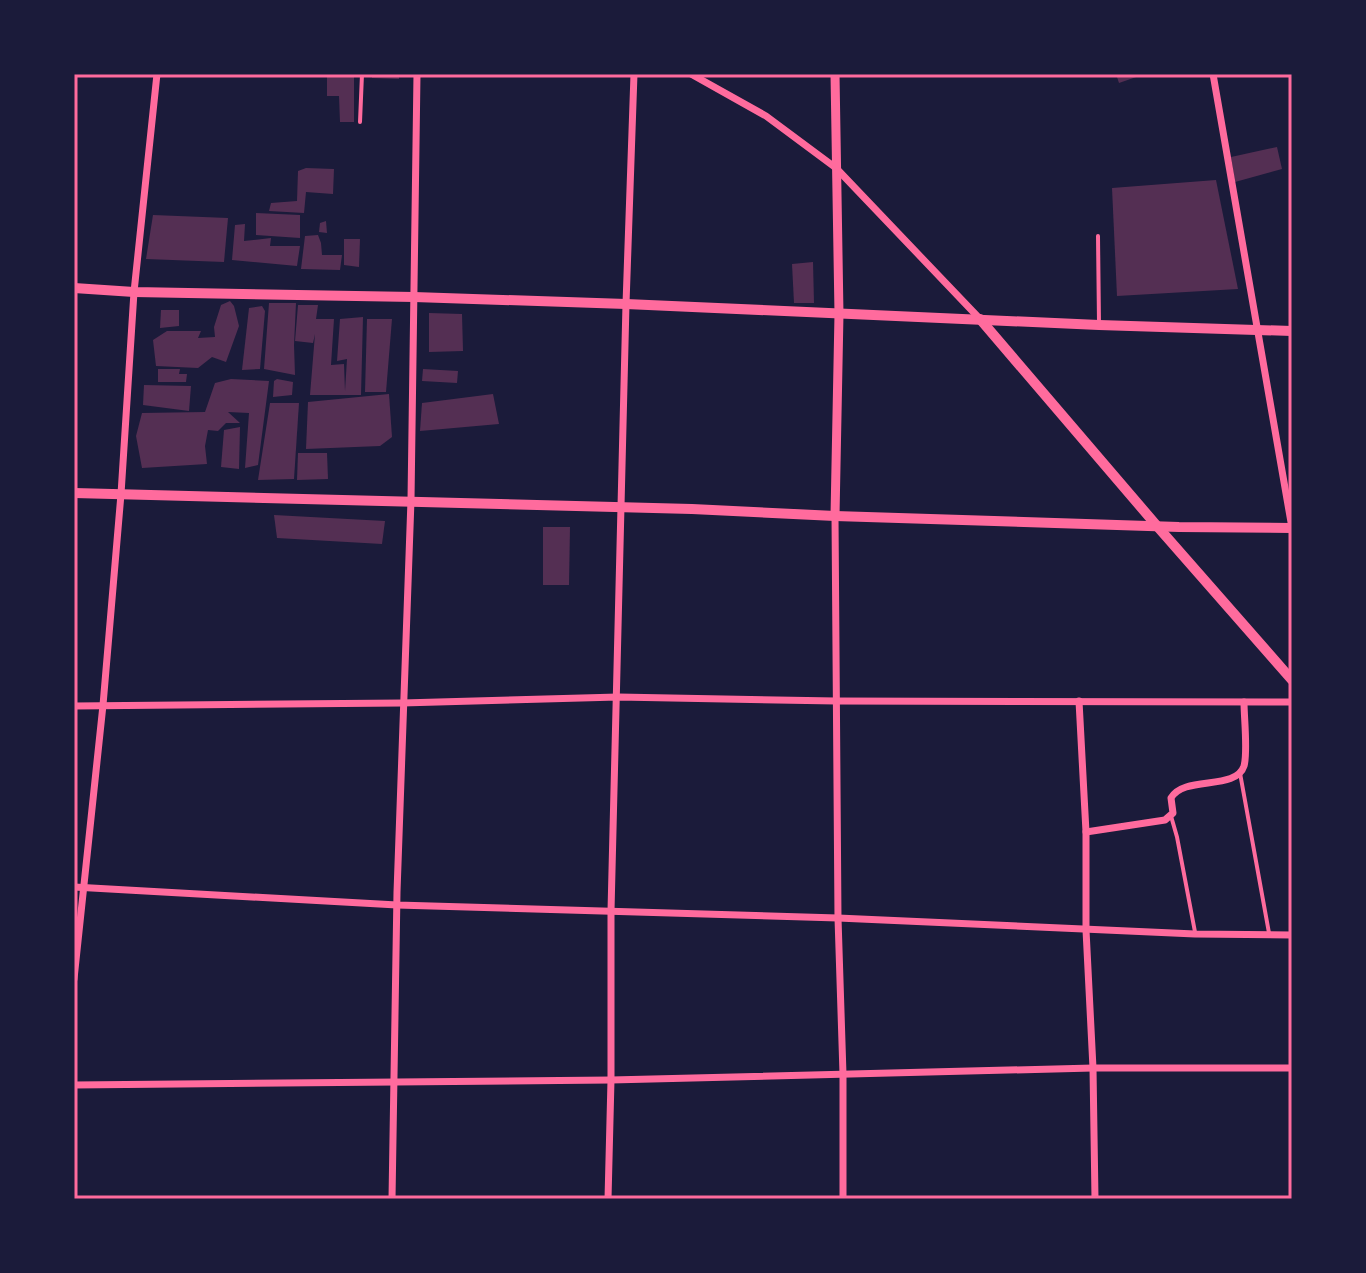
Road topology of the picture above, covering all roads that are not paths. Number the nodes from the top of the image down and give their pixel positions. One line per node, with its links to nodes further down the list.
1 (157, 74): 12 (street)
2 (362, 74): 8 (lane)
3 (417, 74): 13 (street)
4 (634, 74): 14 (street)
5 (691, 74): 9 (street)
6 (835, 74): 9 (street)
7 (1213, 74): 18 (street)
8 (360, 122)
9 (836, 168): 15 (street); 16 (street)
10 (1098, 236): 17 (lane)
11 (74, 288): 12 (main road)
12 (134, 292): 13 (main road); 21 (street)
13 (414, 297): 14 (main road); 22 (street)
14 (626, 304): 15 (main road); 23 (street)
15 (839, 314): 16 (main road); 24 (street)
16 (980, 319): 17 (main road); 25 (main road)
17 (1099, 325): 18 (main road)
18 (1257, 331): 19 (main road); 26 (street)
19 (1292, 331)
20 (74, 493): 21 (main road)
21 (121, 494): 22 (main road); 34 (street)
22 (411, 502): 23 (main road); 33 (street)
23 (622, 507): 24 (main road); 28 (street)
24 (835, 516): 25 (main road); 29 (street)
25 (1157, 526): 26 (main road); 27 (main road)
26 (1292, 528)
27 (1292, 680)
28 (618, 697): 29 (street); 33 (street); 42 (street)
29 (836, 701): 30 (street); 43 (street)
30 (1079, 701): 31 (street); 38 (street)
31 (1244, 702): 32 (street); 36 (street)
32 (1292, 702)
33 (402, 703): 34 (street); 41 (street)
34 (103, 705): 35 (street); 40 (street)
35 (74, 706)
36 (1240, 773): 37 (street); 47 (lane)
37 (1171, 816): 38 (street); 45 (lane)
38 (1086, 832): 44 (street)
39 (74, 887): 40 (street)
40 (84, 888): 41 (street); 48 (street)
41 (397, 905): 42 (street); 53 (street)
42 (611, 911): 43 (street); 52 (street)
43 (838, 918): 44 (street); 51 (street)
44 (1086, 930): 45 (street); 49 (street)
45 (1195, 934): 47 (street)
46 (1292, 935): 47 (street)
47 (1270, 936)
48 (74, 979)
49 (1093, 1068): 50 (street); 51 (street); 58 (street)
50 (1292, 1068)
51 (843, 1074): 52 (street); 57 (street)
52 (611, 1080): 53 (street); 56 (street)
53 (395, 1082): 54 (street); 55 (street)
54 (74, 1085)
55 (392, 1199)
56 (608, 1199)
57 (843, 1199)
58 (1095, 1199)

